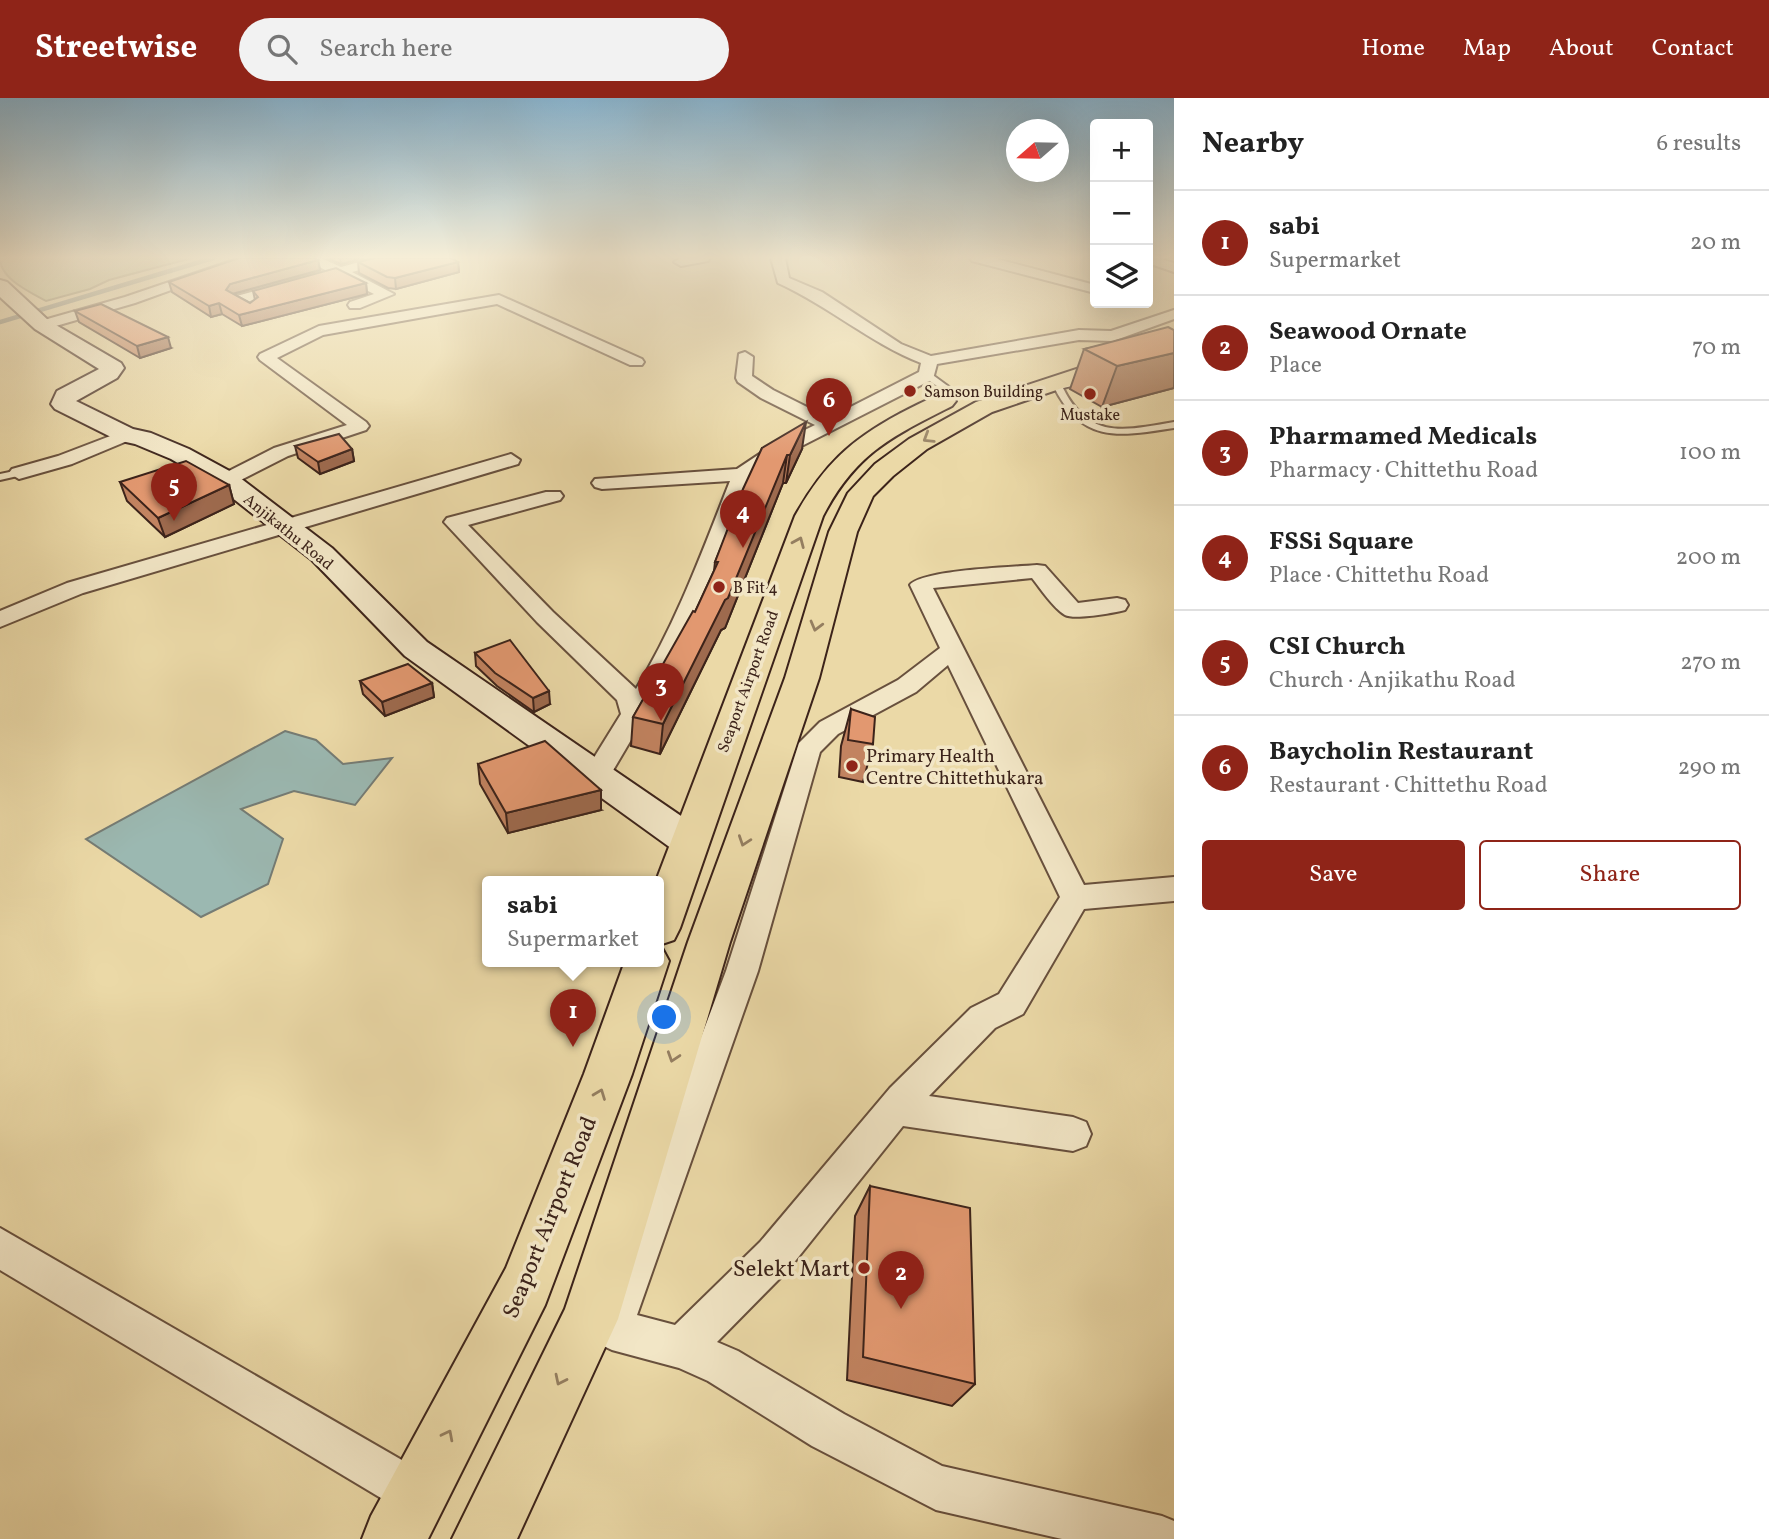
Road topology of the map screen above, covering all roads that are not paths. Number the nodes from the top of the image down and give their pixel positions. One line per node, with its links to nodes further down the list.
1 (42, 325): 13 (street, Anjikathu Road)
2 (351, 325): 18 (street)
3 (556, 325): 8 (street)
4 (863, 325): 9 (street)
5 (1163, 325): 6 (street)
6 (1146, 342): 9 (street); 10 (main road, Seaport Airport Road); 12 (lane); 36 (main road, one-way to 36)
7 (746, 357): 11 (street)
8 (636, 362)
9 (929, 368): 10 (lane); 11 (street)
10 (956, 395): 28 (main road, Seaport Airport Road, one-way to 10)
11 (830, 425): 16 (street)
12 (1174, 425)
13 (126, 435): 15 (street); 18 (street, Anjikathu Road)
14 (511, 460): 21 (street)
15 (19, 473): 17 (lane)
16 (741, 474): 19 (street); 26 (street)
17 (0, 477)
18 (226, 480): 21 (street, Anjikathu Road)
19 (603, 482)
20 (553, 496): 26 (street)
21 (282, 524): 24 (street); 27 (street, Anjikathu Road)
22 (0, 594): 24 (street)
23 (1117, 605): 25 (street)
24 (8, 615)
25 (953, 649): 30 (street); 36 (street)
26 (633, 713): 27 (street)
27 (595, 777): 28 (street, Anjikathu Road)
28 (689, 841): 31 (main road, Seaport Airport Road)
29 (1174, 889): 30 (street)
30 (1075, 898): 33 (street)
31 (664, 914)
32 (645, 967): 38 (main road, Seaport Airport Road, one-way to 32)
33 (895, 1108): 34 (street); 37 (street)
34 (1073, 1134)
35 (0, 1248): 38 (street)
36 (601, 1324): 37 (street); 39 (main road, one-way to 39)
37 (682, 1348): 40 (street)
38 (405, 1517)
39 (484, 1539)
40 (1162, 1539)

